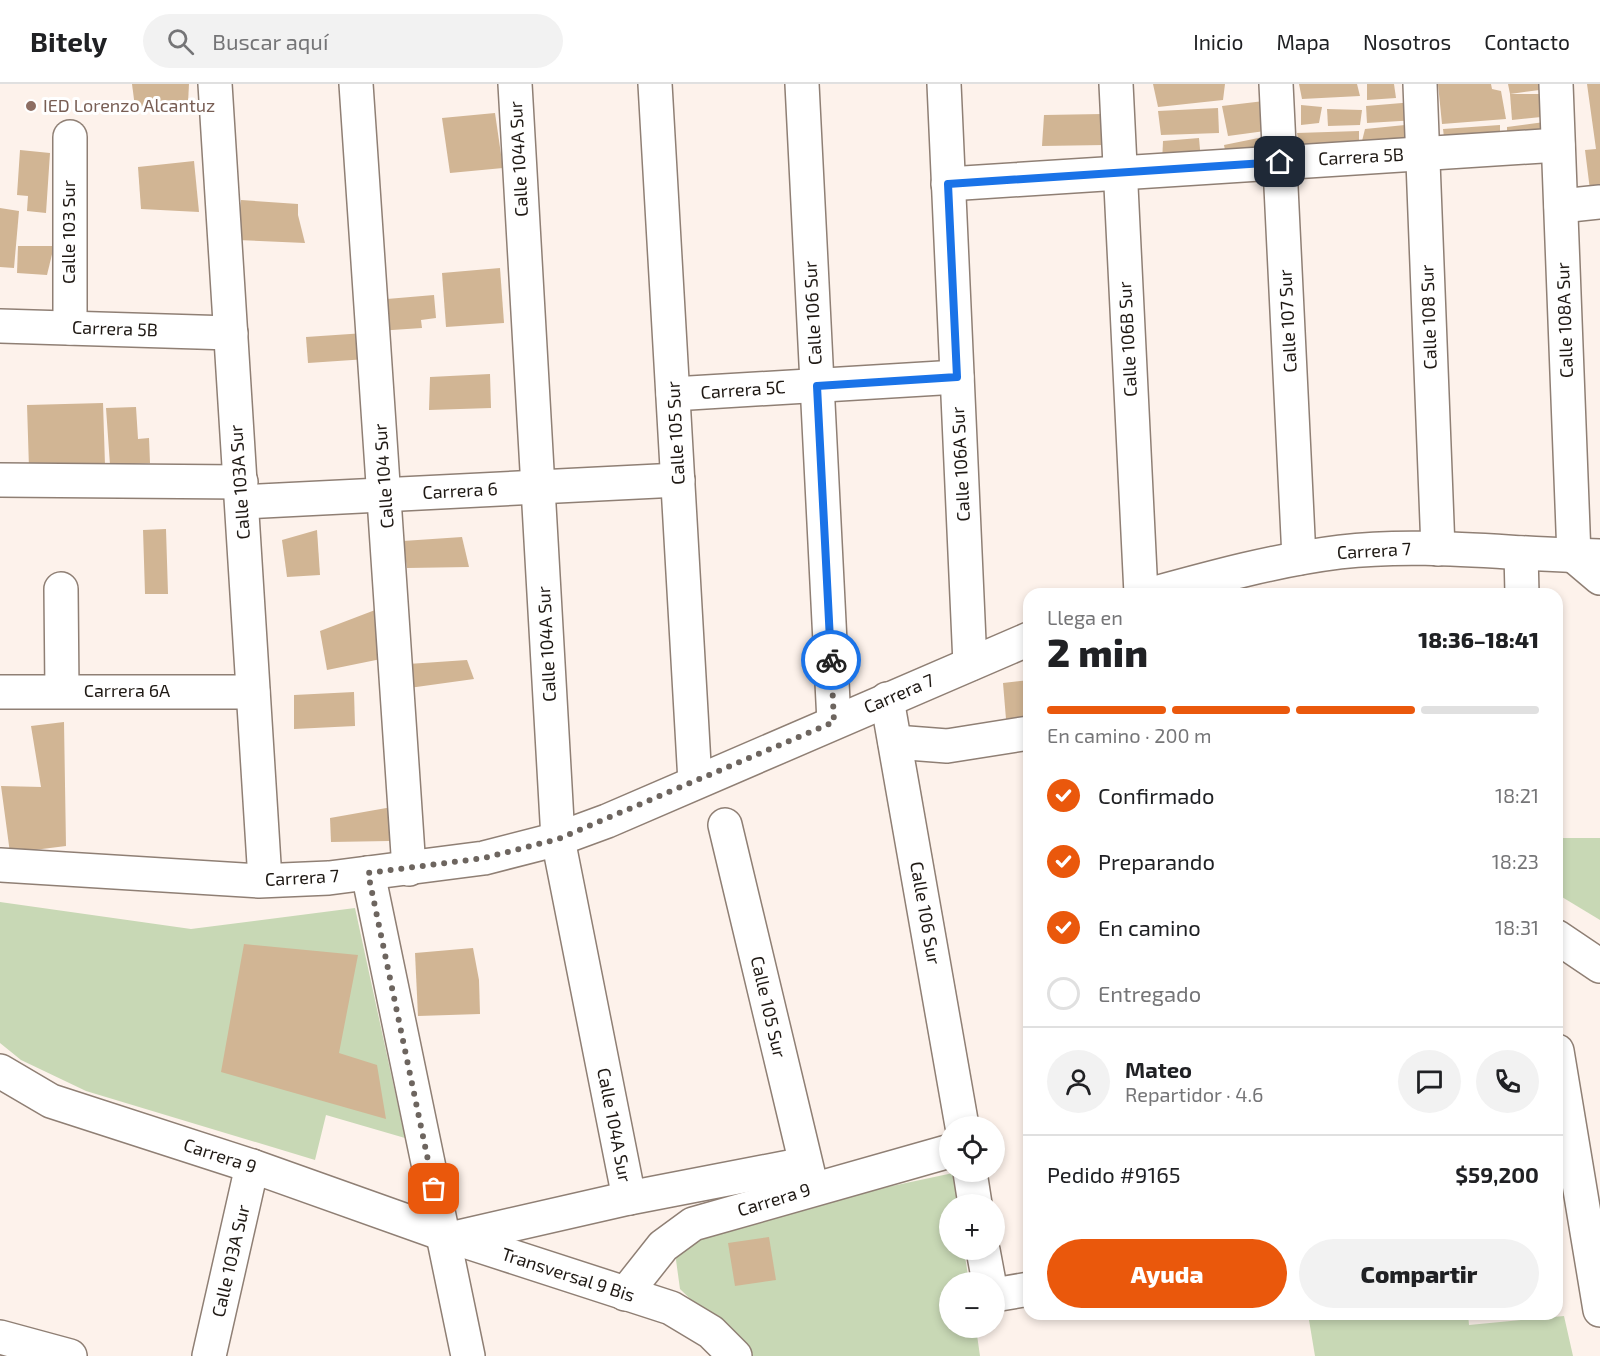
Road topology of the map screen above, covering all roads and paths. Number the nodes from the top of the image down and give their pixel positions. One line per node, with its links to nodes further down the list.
1 (215, 84): 21 (street, Calle 103A Sur)
2 (356, 84): 29 (street, Calle 104 Sur)
3 (515, 84): 27 (street, Calle 104A Sur)
4 (656, 84): 24 (street, Calle 105 Sur)
5 (802, 84): 23 (street, Calle 106 Sur)
6 (944, 84): 16 (street, Calle 106A Sur)
7 (1116, 84): 15 (street, Calle 106B Sur)
8 (1276, 84): 14 (street, Calle 107 Sur)
9 (1420, 84): 13 (street, Calle 108 Sur)
10 (1556, 84): 12 (street, Calle 108A Sur)
11 (70, 137): 20 (street, Calle 103 Sur)
12 (1558, 145): 13 (street, Carrera 5B); 18 (street, Calle 108A Sur)
13 (1423, 153): 14 (street, Carrera 5B); 30 (street, Calle 108 Sur)
14 (1280, 162): 15 (street, Carrera 5B); 33 (street, Calle 107 Sur)
15 (1120, 172): 16 (street, Carrera 5B); 35 (street, Calle 106B Sur)
16 (948, 184): 22 (street, Calle 106A Sur)
17 (1600, 202): 18 (street)
18 (1561, 206): 32 (street, Calle 108A Sur)
19 (0, 326): 20 (street, Carrera 5B)
20 (70, 328): 21 (street, Carrera 5B)
21 (231, 333): 28 (street, Calle 103A Sur)
22 (957, 377): 23 (street, Carrera 5C); 40 (street, Calle 106A Sur)
23 (817, 386): 24 (street, Carrera 5C); 45 (street, Calle 106 Sur)
24 (674, 394): 26 (street, Calle 105 Sur)
25 (0, 480): 28 (street, Carrera 6)
26 (678, 480): 27 (street, Carrera 6); 48 (street, Calle 105 Sur)
27 (538, 487): 29 (street, Carrera 6); 50 (street, Calle 104A Sur)
28 (241, 492): 29 (street, Carrera 6); 43 (street, Calle 103A Sur)
29 (385, 495): 52 (street, Calle 104 Sur)
30 (1437, 549): 31 (street, Carrera 7); 33 (street, Carrera 7)
31 (1521, 553): 32 (street, Carrera 7); 37 (street)
32 (1587, 556): 34 (street)
33 (1299, 558): 36 (street, Carrera 7)
34 (1600, 578)
35 (1141, 588)
36 (1176, 588)
37 (1522, 588)
38 (62, 590): 41 (street)
39 (1023, 642): 40 (street, Carrera 7)
40 (970, 664): 44 (street, Carrera 7)
41 (62, 691): 42 (street, Carrera 6A); 43 (street, Carrera 6A)
42 (0, 692)
43 (254, 692): 54 (street, Calle 103A Sur)
44 (887, 699): 45 (street, Carrera 7); 47 (street, Calle 106 Sur)
45 (834, 722): 48 (street, Carrera 7)
46 (1023, 734): 47 (street)
47 (895, 742): 59 (street, Calle 106 Sur)
48 (695, 782): 50 (street, Carrera 7)
49 (724, 825): 62 (street, Calle 105 Sur)
50 (558, 839): 52 (street, Carrera 7); 63 (street, Calle 104A Sur)
51 (0, 865): 54 (street, Carrera 7)
52 (409, 869): 53 (street, Carrera 7)
53 (368, 873): 54 (street, Carrera 7); 64 (street)
54 (265, 880)
55 (1563, 941): 56 (street)
56 (1600, 966)
57 (0, 1071): 61 (street, Carrera 9)
58 (1563, 1087): 68 (street)
59 (960, 1116)
60 (939, 1153): 62 (street, Carrera 9)
61 (252, 1166): 64 (street, Carrera 9); 71 (street, Calle 103A Sur)
62 (809, 1176): 63 (street, Carrera 9); 66 (street, Carrera 9)
63 (629, 1198): 64 (street, Carrera 9)
64 (449, 1236): 66 (street, Transversal 9 Bis); 72 (street)
65 (1023, 1290): 67 (street)
66 (624, 1293): 73 (street, Transversal 9 Bis)
67 (1005, 1293)
68 (1600, 1310)
69 (20, 1346): 70 (street)
70 (70, 1356)
71 (209, 1356)
72 (468, 1356)
73 (735, 1356)

